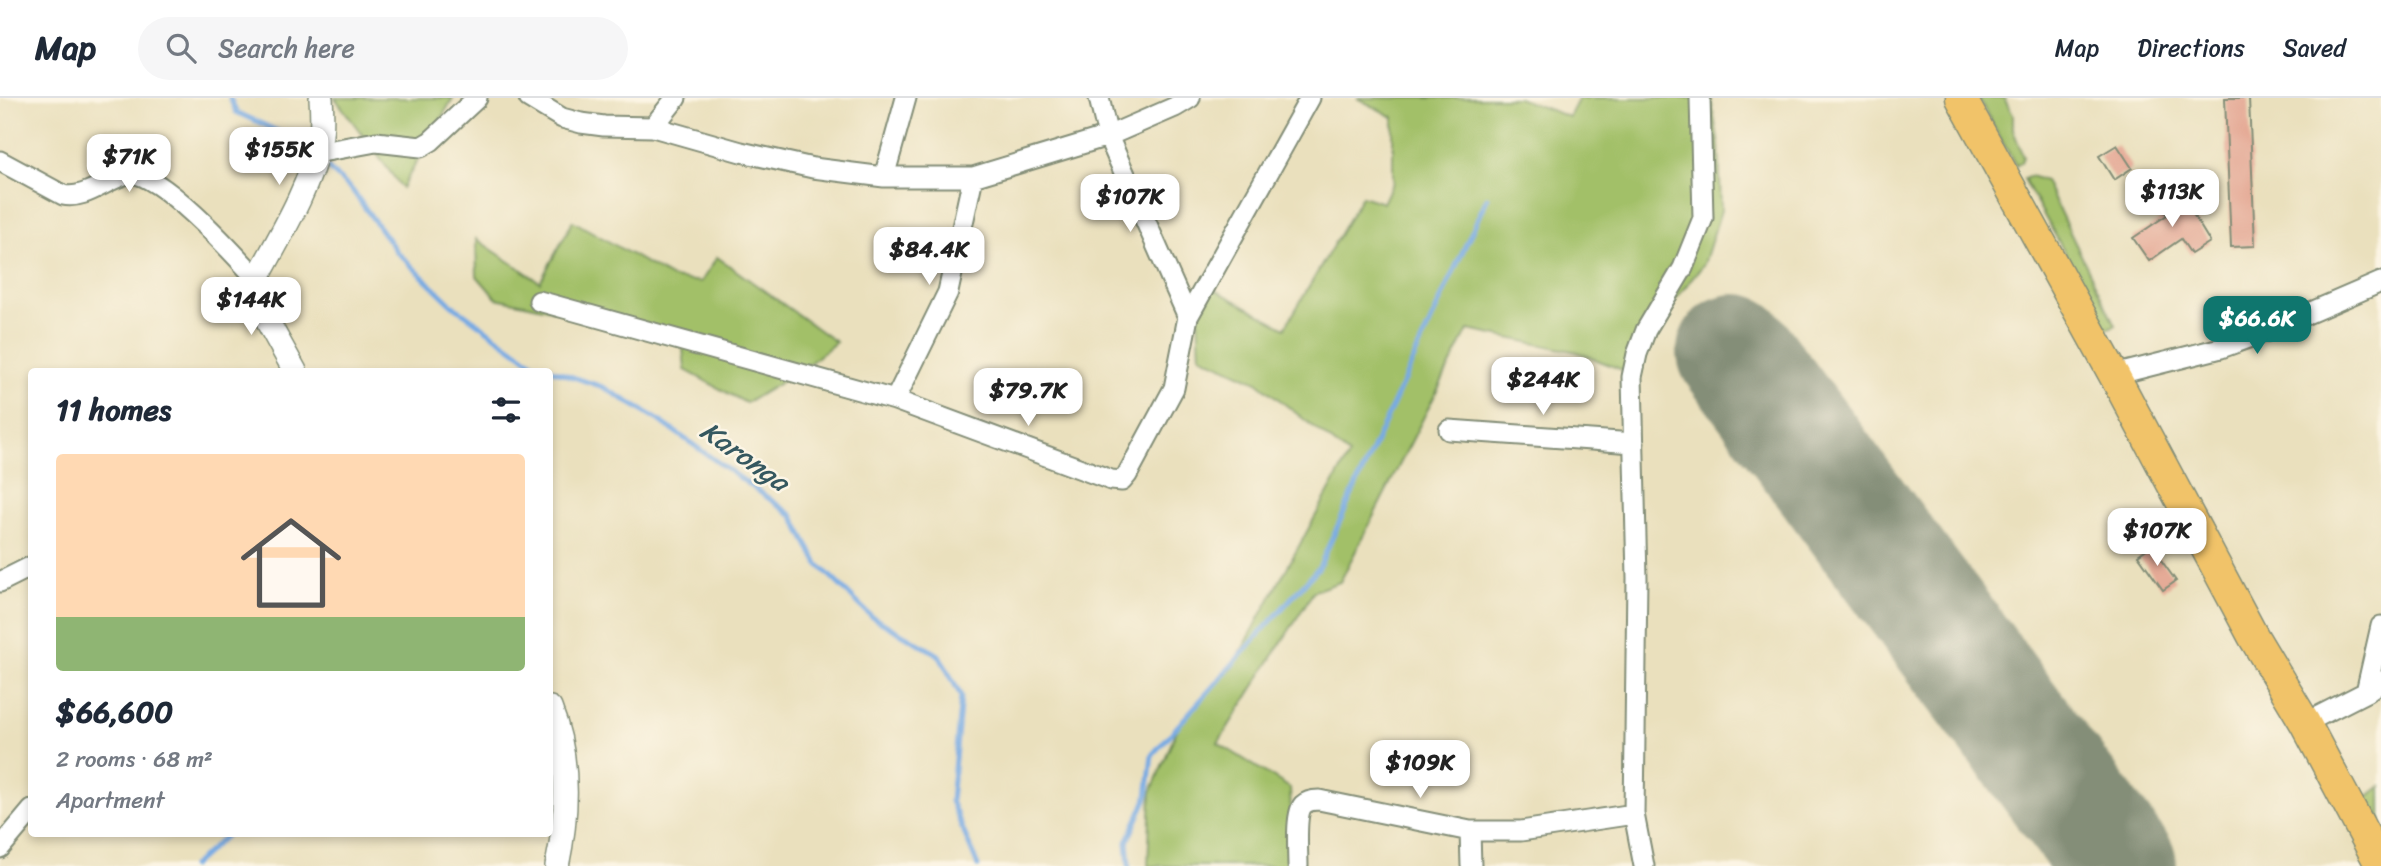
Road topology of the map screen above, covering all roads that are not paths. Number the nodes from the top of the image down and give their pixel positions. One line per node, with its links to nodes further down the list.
1 (321, 98): 13 (street)
2 (477, 98): 13 (street)
3 (529, 98): 11 (street)
4 (676, 98): 11 (street)
5 (905, 98): 15 (street)
6 (1099, 98): 12 (street)
7 (1190, 98): 12 (street)
8 (1310, 98): 20 (street)
9 (1700, 98): 25 (street)
10 (1961, 98): 22 (main road)
11 (653, 127): 15 (street)
12 (1108, 136): 16 (street); 20 (street)
13 (316, 153): 17 (street)
14 (0, 162): 17 (street)
15 (884, 177): 16 (street)
16 (973, 177): 23 (street)
17 (257, 279): 21 (street)
18 (2381, 282): 22 (street)
19 (539, 301): 23 (street)
20 (1188, 317): 23 (street)
21 (293, 368)
22 (2114, 375): 31 (main road)
23 (895, 401)
24 (1449, 430): 25 (street)
25 (1633, 443): 32 (street)
26 (28, 568): 27 (street)
27 (0, 582)
28 (2381, 626): 29 (street)
29 (2373, 687): 31 (street)
30 (553, 715): 36 (street)
31 (2305, 723): 40 (main road)
32 (1634, 814): 34 (street); 39 (street)
33 (28, 815): 35 (street)
34 (1470, 831): 37 (street); 38 (street)
35 (0, 848)
36 (557, 866)
37 (1298, 866)
38 (1471, 866)
39 (1644, 866)
40 (2381, 866)

